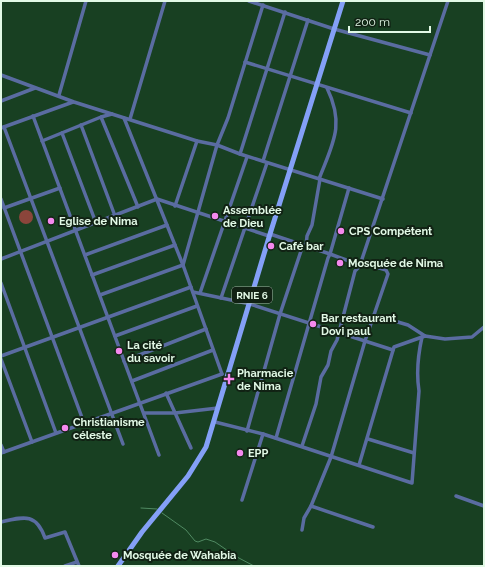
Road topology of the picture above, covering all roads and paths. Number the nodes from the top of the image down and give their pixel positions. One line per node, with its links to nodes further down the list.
1 (86, 1): 18 (street)
2 (165, 1): 26 (street)
3 (249, 1): 6 (street)
4 (343, 1): 9 (main road, RNIE 6)
5 (448, 1): 10 (street)
6 (262, 5): 7 (street); 11 (street)
7 (285, 12): 8 (street); 12 (street)
8 (308, 20): 9 (street); 14 (street)
9 (334, 28): 10 (street); 15 (main road, RNIE 6)
10 (430, 56): 21 (street)
11 (245, 62): 12 (street); 32 (street)
12 (267, 69): 14 (street); 33 (street)
13 (1, 75): 16 (street)
14 (290, 77): 15 (street); 35 (street)
15 (317, 85): 17 (street); 37 (main road, RNIE 6)
16 (36, 88): 18 (street); 19 (street)
17 (327, 88): 21 (street); 38 (street)
18 (59, 95): 20 (street)
19 (1, 101)
20 (74, 102): 22 (street); 23 (street)
21 (411, 113): 44 (street)
22 (113, 114): 24 (street); 25 (street)
23 (33, 116): 28 (street); 30 (street)
24 (101, 117): 27 (street); 46 (street)
25 (124, 118): 26 (street); 43 (street)
26 (130, 120): 31 (street)
27 (81, 125): 29 (street); 49 (street)
28 (3, 127): 41 (street)
29 (62, 133): 30 (street); 51 (street)
30 (42, 141): 39 (street)
31 (197, 141): 32 (street); 45 (street)
32 (217, 145): 33 (street); 48 (street)
33 (240, 154): 34 (street)
34 (247, 156): 35 (street); 50 (street)
35 (263, 161): 36 (street)
36 (267, 163): 37 (street); 53 (street)
37 (290, 170): 38 (street); 55 (main road, RNIE 6)
38 (320, 179): 40 (street); 58 (street)
39 (60, 188): 41 (street); 54 (street)
40 (349, 188): 44 (street); 61 (street)
41 (31, 198): 47 (street); 56 (street)
42 (1, 199): 47 (street)
43 (157, 199): 45 (street); 46 (street); 52 (street)
44 (383, 199): 66 (street)
45 (175, 206): 48 (street)
46 (138, 207): 49 (street)
47 (4, 208): 59 (street)
48 (199, 213): 50 (street); 65 (street)
49 (115, 216): 51 (street)
50 (225, 222): 53 (street); 71 (street)
51 (96, 223): 54 (street)
52 (167, 225): 57 (street); 62 (street)
53 (245, 228): 55 (street); 73 (street)
54 (76, 231): 56 (street); 62 (street)
55 (269, 235): 58 (street); 74 (main road, RNIE 6)
56 (47, 241): 59 (street); 80 (street)
57 (175, 245): 65 (street); 67 (street)
58 (304, 245): 60 (street); 76 (street)
59 (20, 251): 64 (street); 86 (street)
60 (326, 252): 61 (street); 63 (street)
61 (330, 254): 63 (street); 66 (street)
62 (85, 255): 67 (street)
63 (328, 258): 79 (street)
64 (1, 259)
65 (183, 265): 69 (street); 72 (street)
66 (360, 265): 77 (street); 83 (street)
67 (92, 275): 72 (street)
68 (1, 283): 88 (street)
69 (191, 287): 70 (street); 78 (street)
70 (193, 292): 71 (street); 75 (street)
71 (200, 293): 73 (street)
72 (100, 295): 78 (street)
73 (221, 298): 74 (street)
74 (250, 304): 76 (street); 94 (main road, RNIE 6)
75 (198, 306): 82 (street); 84 (street)
76 (280, 314): 79 (street); 104 (street)
77 (374, 315): 85 (street); 87 (street)
78 (108, 316): 80 (street); 84 (street)
79 (309, 324): 83 (street); 107 (street)
80 (79, 327): 86 (street); 99 (street)
81 (484, 327): 85 (street)
82 (206, 329): 89 (street); 92 (street)
83 (338, 332): 87 (street); 112 (street)
84 (115, 336): 92 (street)
85 (423, 336): 90 (street); 115 (street)
86 (52, 338): 88 (street); 103 (street)
87 (365, 341): 90 (street); 117 (street)
88 (25, 348): 91 (street); 105 (street)
89 (213, 350): 93 (street); 95 (street)
90 (392, 350): 108 (street)
91 (1, 358): 109 (street)
92 (124, 360): 95 (street)
93 (222, 374): 94 (street); 96 (street)
94 (229, 375): 98 (main road, RNIE 6)
95 (132, 381): 97 (street)
96 (166, 394): 97 (street); 101 (street)
97 (140, 403): 99 (street); 100 (street)
98 (218, 408): 101 (street); 102 (main road, RNIE 6)
99 (111, 413): 103 (street); 110 (street)
100 (144, 413): 101 (street); 116 (street)
101 (175, 413): 113 (street)
102 (215, 422): 104 (street); 128 (main road, RNIE 6)
103 (84, 423): 105 (street)
104 (247, 431): 106 (street)
105 (56, 433): 109 (street)
106 (263, 434): 107 (street); 120 (street)
107 (276, 438): 112 (street)
108 (368, 439): 115 (street); 118 (street)
109 (32, 442): 114 (street)
110 (123, 444)
111 (1, 445): 114 (street)
112 (302, 446): 117 (street)
113 (191, 448)
114 (2, 453)
115 (414, 454): 118 (street)
116 (159, 455)
117 (331, 457): 118 (street); 121 (street)
118 (359, 465)
119 (456, 496): 122 (street)
120 (242, 500)
121 (311, 506): 124 (street); 125 (street)
122 (484, 506)
123 (1, 522): 126 (street)
124 (373, 527)
125 (302, 530)
126 (78, 564): 127 (street)
127 (65, 566)
128 (118, 566)

